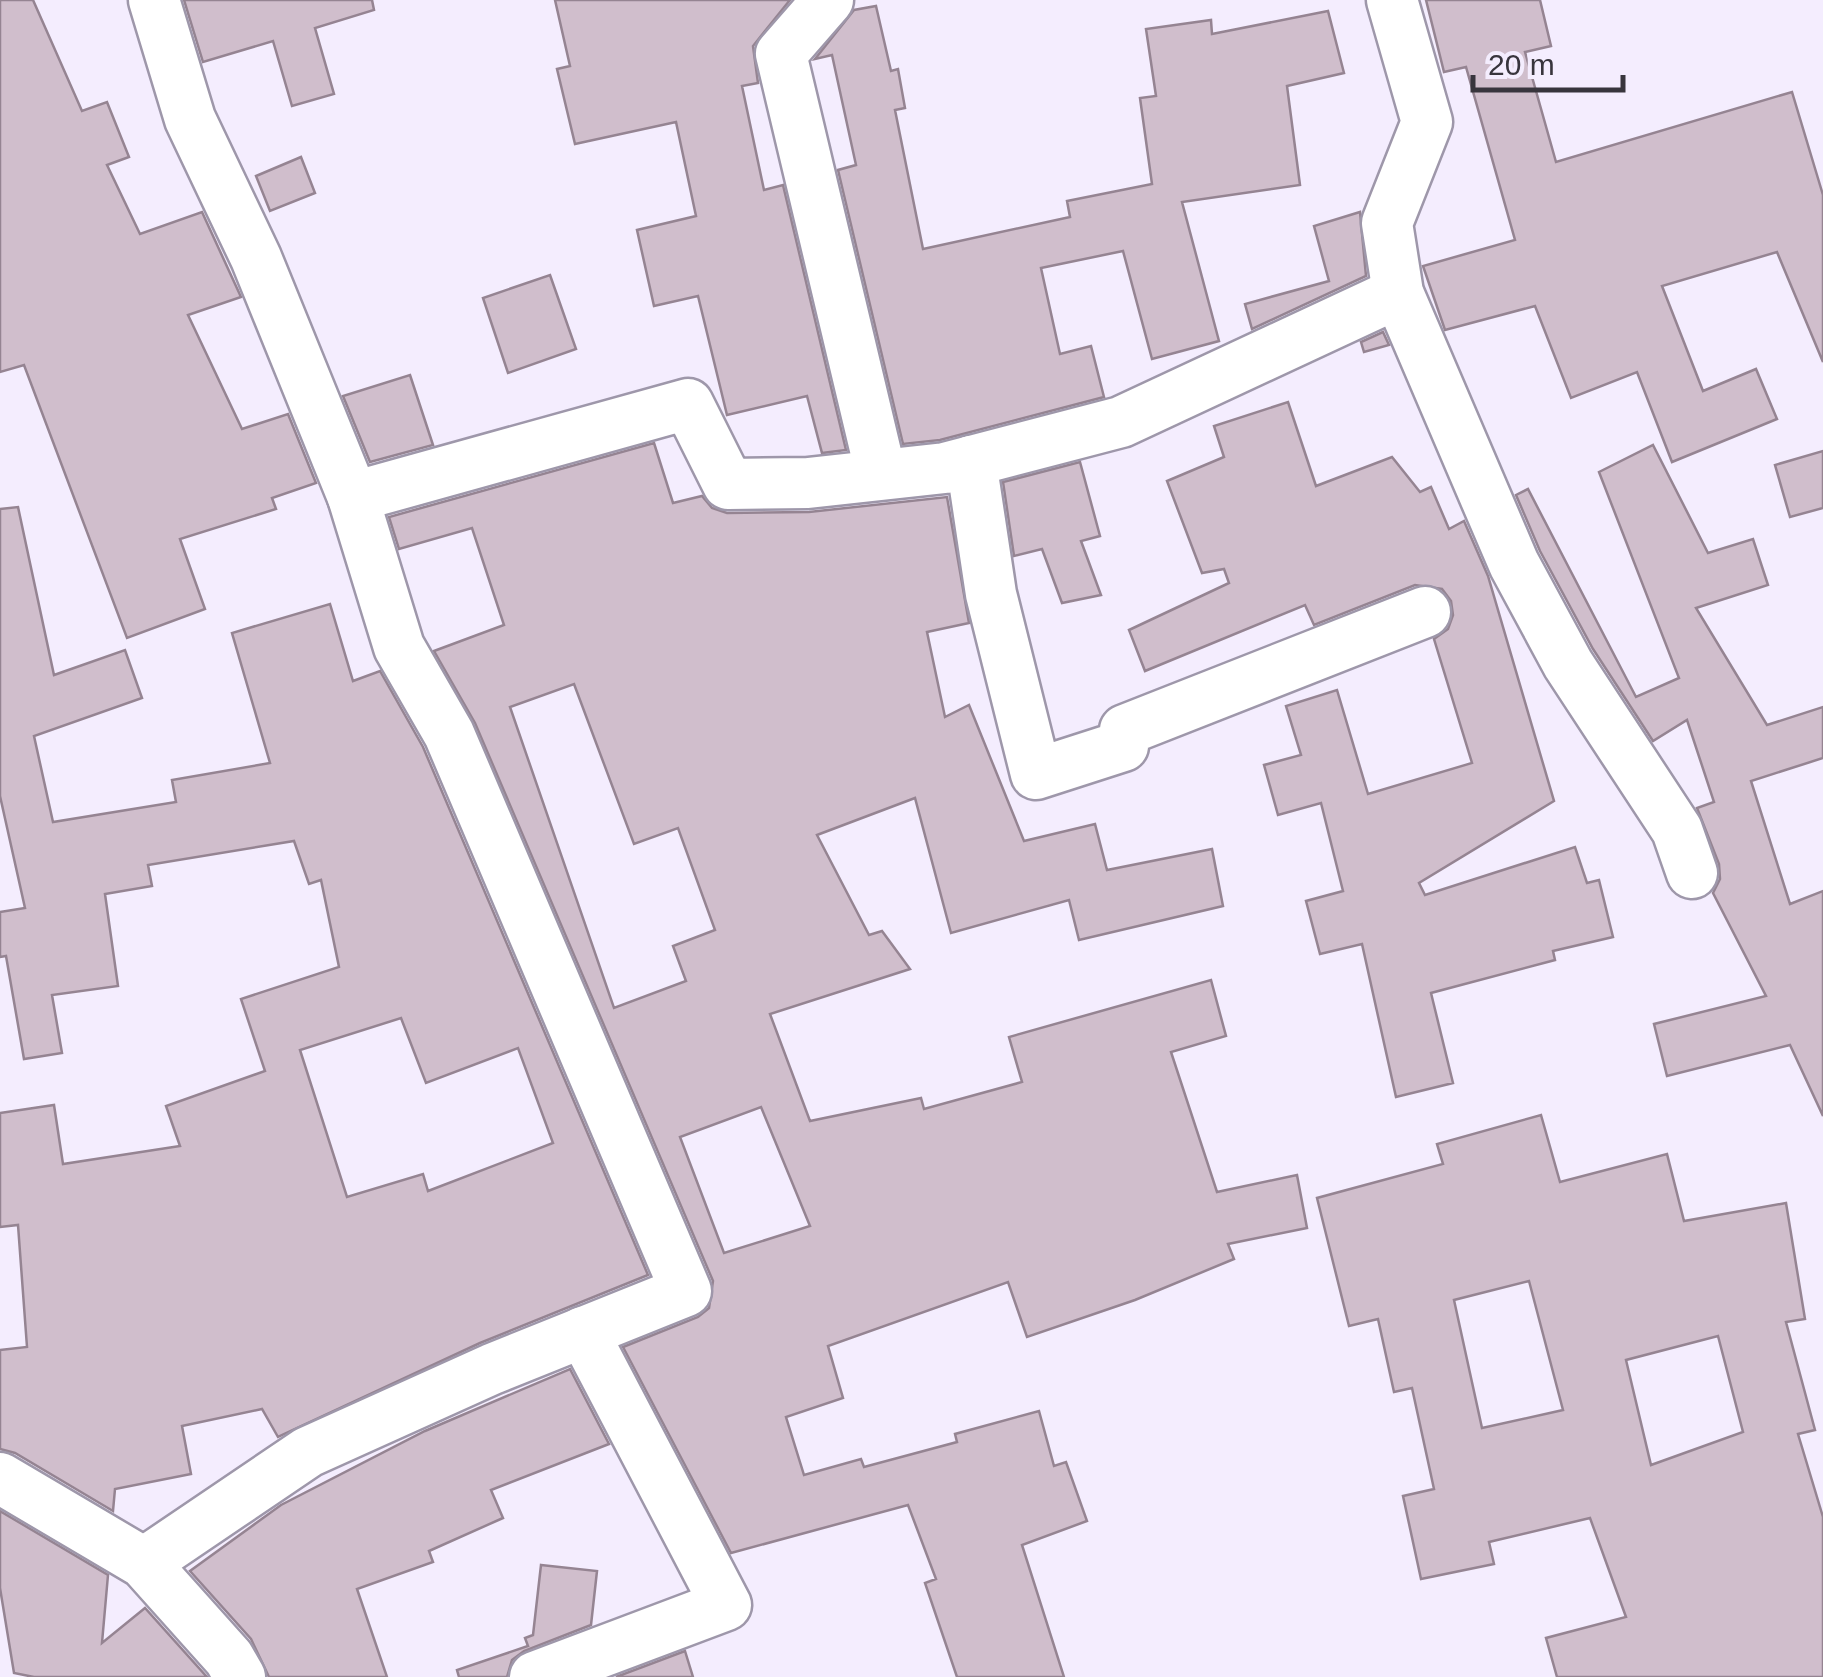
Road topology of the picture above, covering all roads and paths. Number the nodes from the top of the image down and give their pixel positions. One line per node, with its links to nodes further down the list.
1 (154, 0): 7 (street)
2 (828, 0): 6 (street)
3 (1392, 0): 4 (street)
4 (1398, 292): 5 (street); 9 (street)
5 (971, 461): 6 (street); 8 (street)
6 (881, 474): 7 (street)
7 (352, 497): 10 (street)
8 (1425, 612)
9 (1692, 873)
10 (583, 1332): 12 (street); 14 (street)
11 (0, 1478): 12 (street)
12 (144, 1563): 13 (street)
13 (240, 1677)
14 (534, 1677)

